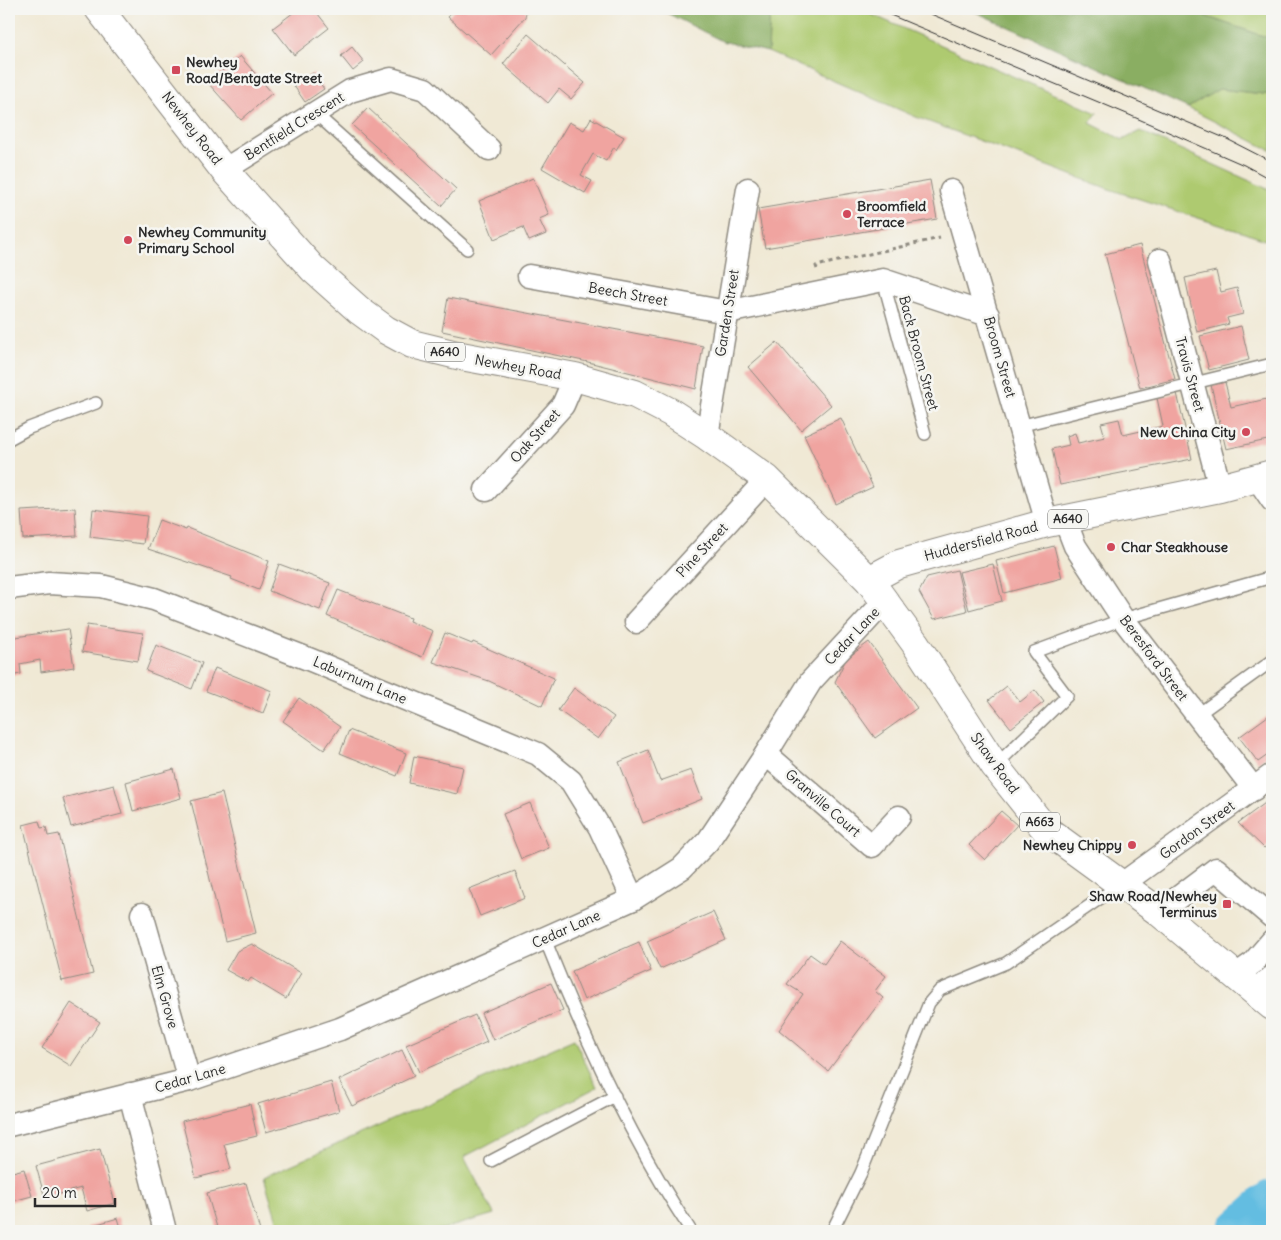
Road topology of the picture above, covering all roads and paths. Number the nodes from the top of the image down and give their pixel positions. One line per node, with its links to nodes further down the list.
1 (99, 9): 4 (main road, Newhey Road / A640)
2 (316, 114): 3 (street, Bentfield Crescent); 4 (street, Bentfield Crescent); 8 (lane)
3 (489, 149)
4 (224, 170): 16 (main road, Newhey Road / A640)
5 (748, 189): 13 (street, Garden Street)
6 (952, 191): 7 (street, Broom Street)
7 (963, 232): 10 (path); 14 (street, Broom Street)
8 (467, 249)
9 (1160, 260): 17 (street, Travis Street)
10 (816, 266)
11 (529, 276): 13 (street, Beech Street)
12 (883, 280): 13 (street); 14 (street); 20 (lane, Back Broom Street)
13 (727, 312): 21 (street, Garden Street)
14 (988, 315): 19 (street, Broom Street)
15 (1272, 364): 17 (lane)
16 (575, 377): 21 (main road, Newhey Road / A640); 26 (street, Oak Street)
17 (1192, 383): 19 (lane); 25 (street, Travis Street)
18 (96, 403): 22 (lane)
19 (1019, 426): 28 (street, Broom Street)
20 (925, 434)
21 (707, 436): 24 (main road, Newhey Road / A640)
22 (9, 439)
23 (1264, 476): 25 (main road, Huddersfield Road / A640); 27 (street)
24 (767, 479): 31 (main road, Newhey Road / A640); 33 (street, Pine Street)
25 (1220, 488): 28 (main road, Huddersfield Road / A640)
26 (486, 490)
27 (1272, 500)
28 (1056, 521): 31 (main road, Huddersfield Road / A640); 32 (street, Beresford Street)
29 (1272, 577): 32 (lane)
30 (9, 588): 42 (street, Laburnum Lane)
31 (876, 591): 36 (street, Cedar Lane); 37 (main road, Shaw Road / A663)
32 (1123, 619): 35 (street, Beresford Street); 37 (lane)
33 (636, 622)
34 (1272, 661): 35 (lane)
35 (1197, 715): 39 (street, Beresford Street)
36 (766, 754): 40 (street, Granville Court); 42 (street, Cedar Lane)
37 (995, 766): 41 (main road, Shaw Road / A663)
38 (1272, 775): 39 (street, Gordon Street)
39 (1254, 789): 41 (street, Gordon Street)
40 (899, 816)
41 (1122, 884): 43 (main road, Shaw Road / A663); 56 (lane)
42 (633, 899): 46 (street, Cedar Lane)
43 (1159, 912): 45 (street); 48 (main road, Shaw Road / A663)
44 (142, 914): 49 (street, Elm Grove)
45 (1272, 917)
46 (544, 939): 49 (street, Cedar Lane); 51 (lane)
47 (1272, 941): 48 (street)
48 (1258, 987)
49 (189, 1080): 50 (street, Cedar Lane)
50 (130, 1094): 52 (street, Cedar Lane); 54 (street)
51 (615, 1096): 53 (lane); 55 (lane)
52 (9, 1125)
53 (491, 1161)
54 (165, 1231)
55 (692, 1231)
56 (832, 1231)

